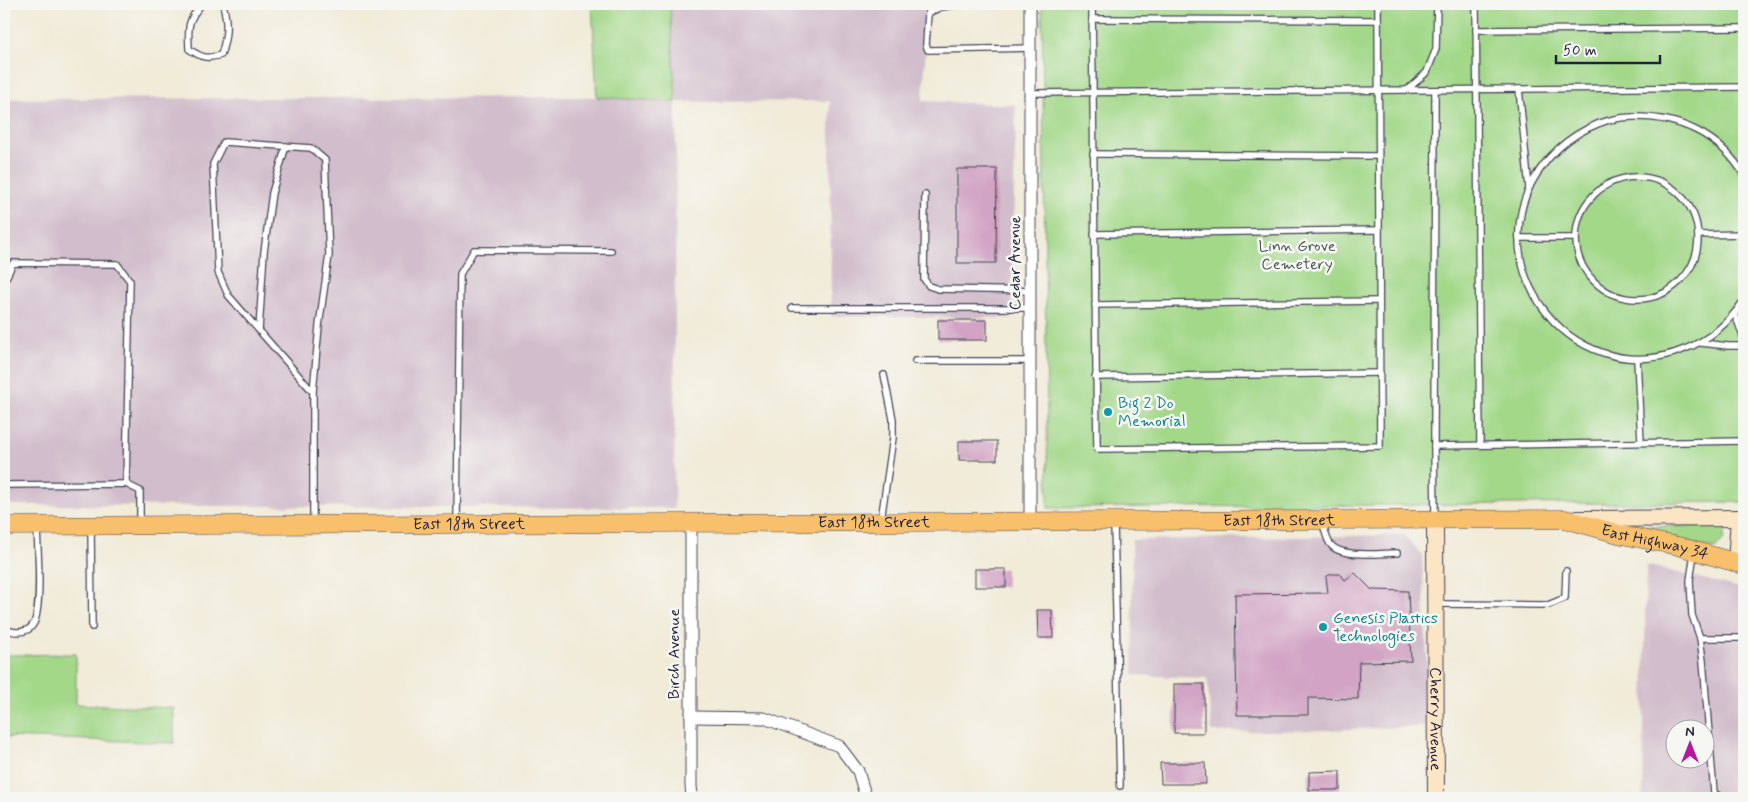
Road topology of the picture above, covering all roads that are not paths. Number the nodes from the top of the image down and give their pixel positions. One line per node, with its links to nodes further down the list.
1 (202, 4): 2 (lane)
2 (224, 4)
3 (962, 4): 13 (lane)
4 (1030, 4): 13 (street, Cedar Avenue)
5 (1092, 4): 9 (lane)
6 (1378, 4): 10 (lane)
7 (1438, 4): 16 (lane)
8 (1476, 4): 12 (lane)
9 (1092, 19): 10 (lane); 21 (lane)
10 (1378, 20): 19 (lane)
11 (1744, 28): 12 (lane)
12 (1476, 30): 18 (lane)
13 (1031, 48): 20 (street, Cedar Avenue)
14 (1744, 87): 15 (lane)
15 (1519, 89): 18 (lane); 26 (lane)
16 (1408, 90): 17 (lane); 19 (lane)
17 (1435, 90): 18 (lane); 57 (lane)
18 (1477, 90): 56 (lane)
19 (1378, 91): 21 (lane); 24 (lane)
20 (1032, 93): 21 (lane); 35 (street, Cedar Avenue)
21 (1092, 93): 23 (lane)
22 (286, 146): 43 (lane); 43 (lane); 53 (lane)
23 (1093, 154): 24 (lane); 29 (lane)
24 (1378, 156): 28 (lane)
25 (1744, 175): 26 (lane)
26 (1529, 188): 32 (lane)
27 (924, 195): 35 (lane)
28 (1379, 230): 29 (lane); 37 (lane)
29 (1094, 234): 38 (lane)
30 (1744, 234): 31 (lane)
31 (1698, 235): 33 (lane); 33 (lane)
32 (1519, 238): 33 (lane); 47 (lane)
33 (1576, 238)
34 (610, 251): 68 (lane)
35 (1031, 291): 40 (street, Cedar Avenue)
36 (1744, 300): 41 (lane)
37 (1379, 301): 38 (lane); 50 (lane)
38 (1095, 305): 52 (lane)
39 (792, 308): 40 (lane)
40 (1031, 308): 49 (street, Cedar Avenue)
41 (1735, 314): 44 (lane); 45 (lane)
42 (4, 330): 58 (lane)
43 (260, 330): 53 (lane)
44 (1744, 339)
45 (1701, 343): 46 (lane); 47 (lane)
46 (1744, 346)
47 (1637, 359): 55 (lane)
48 (915, 360): 49 (lane)
49 (1030, 361): 66 (street, Cedar Avenue)
50 (1380, 373): 52 (lane); 52 (lane)
51 (884, 375): 65 (lane)
52 (1095, 377)
53 (314, 392): 69 (lane)
54 (1744, 441): 55 (lane)
55 (1641, 442): 56 (lane)
56 (1480, 445): 57 (lane)
57 (1434, 446): 62 (lane)
58 (126, 484): 59 (lane); 73 (lane)
59 (4, 486)
60 (1742, 518): 63 (street, East 18th Street); 76 (street)
61 (1322, 520): 62 (main road, East 18th Street); 64 (main road, East 18th Street); 75 (lane)
62 (1435, 520): 63 (main road, East 18th Street); 78 (street, Cherry Avenue)
63 (1565, 520): 74 (main road, East Highway 34)
64 (1114, 521): 66 (main road, East 18th Street); 84 (lane)
65 (881, 522): 66 (main road, East 18th Street); 67 (main road, East 18th Street)
66 (1030, 522)
67 (691, 523): 68 (main road, East 18th Street); 83 (street, Birch Avenue)
68 (457, 524): 69 (main road, East 18th Street)
69 (314, 525): 73 (main road, East 18th Street)
70 (4, 526): 71 (main road, East 18th Street)
71 (37, 526): 72 (main road, East 18th Street); 79 (lane)
72 (91, 526): 73 (main road, East 18th Street); 80 (lane)
73 (140, 526)
74 (1694, 551): 76 (main road, East Highway 34); 81 (lane)
75 (1397, 553)
76 (1740, 563)
77 (1566, 570): 78 (lane)
78 (1436, 604): 87 (street, Cherry Avenue)
79 (4, 627)
80 (92, 627)
81 (1700, 638): 82 (lane); 88 (lane)
82 (1744, 638)
83 (690, 716): 85 (street, Birch Avenue); 86 (street)
84 (1120, 786)
85 (692, 798)
86 (866, 798)
87 (1436, 798)
88 (1722, 798)

